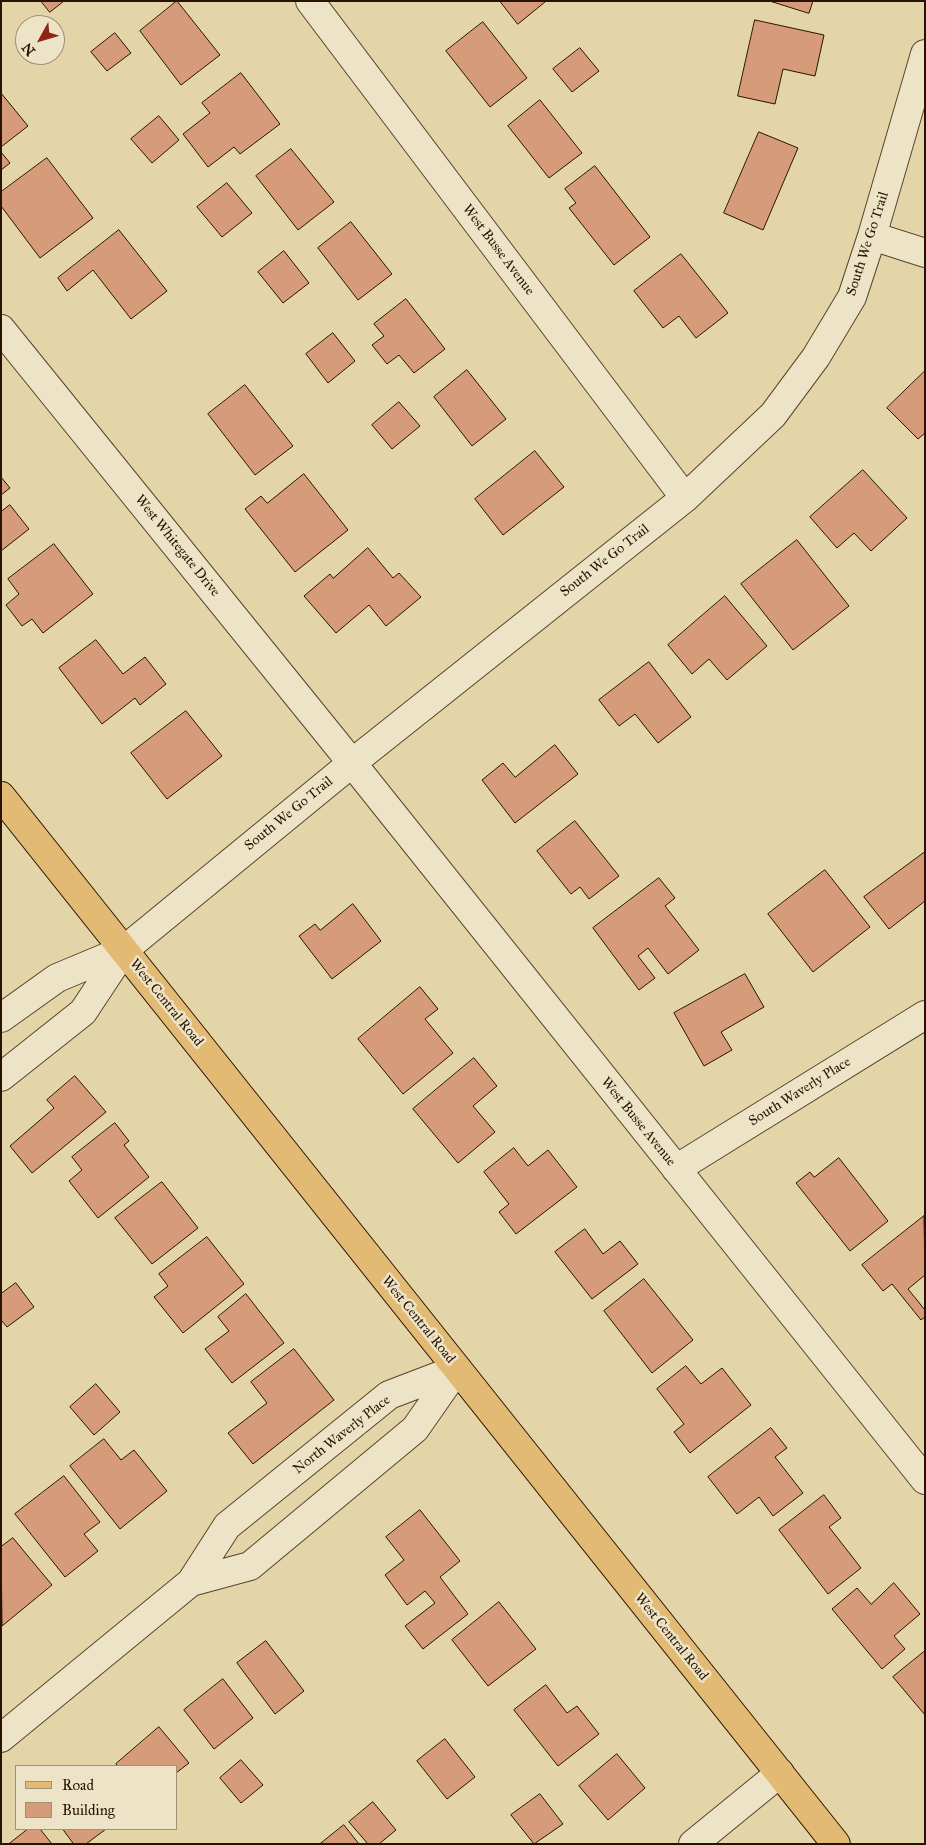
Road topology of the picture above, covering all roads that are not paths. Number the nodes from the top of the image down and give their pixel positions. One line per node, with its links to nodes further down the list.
1 (310, 1): 6 (street, West Busse Avenue)
2 (925, 54): 3 (street, South We Go Trail)
3 (872, 236): 4 (street); 6 (street, South We Go Trail)
4 (925, 253)
5 (1, 329): 7 (street, West Whitegate Drive)
6 (685, 498): 7 (street, South We Go Trail)
7 (352, 763): 9 (street, South We Go Trail); 13 (street, West Busse Avenue)
8 (1, 796): 9 (main road, West Central Road)
9 (124, 950): 11 (street); 12 (street); 14 (main road, West Central Road)
10 (925, 1015): 13 (street, South Waverly Place)
11 (1, 1018)
12 (1, 1077)
13 (676, 1169): 15 (street, West Busse Avenue)
14 (458, 1369): 16 (street, North Waverly Place); 16 (street, North Waverly Place); 18 (main road, West Central Road)
15 (925, 1480)
16 (191, 1582): 17 (street, North Waverly Place)
17 (1, 1738)
18 (780, 1774): 19 (street); 20 (main road, West Central Road)
19 (693, 1844)
20 (836, 1844)

